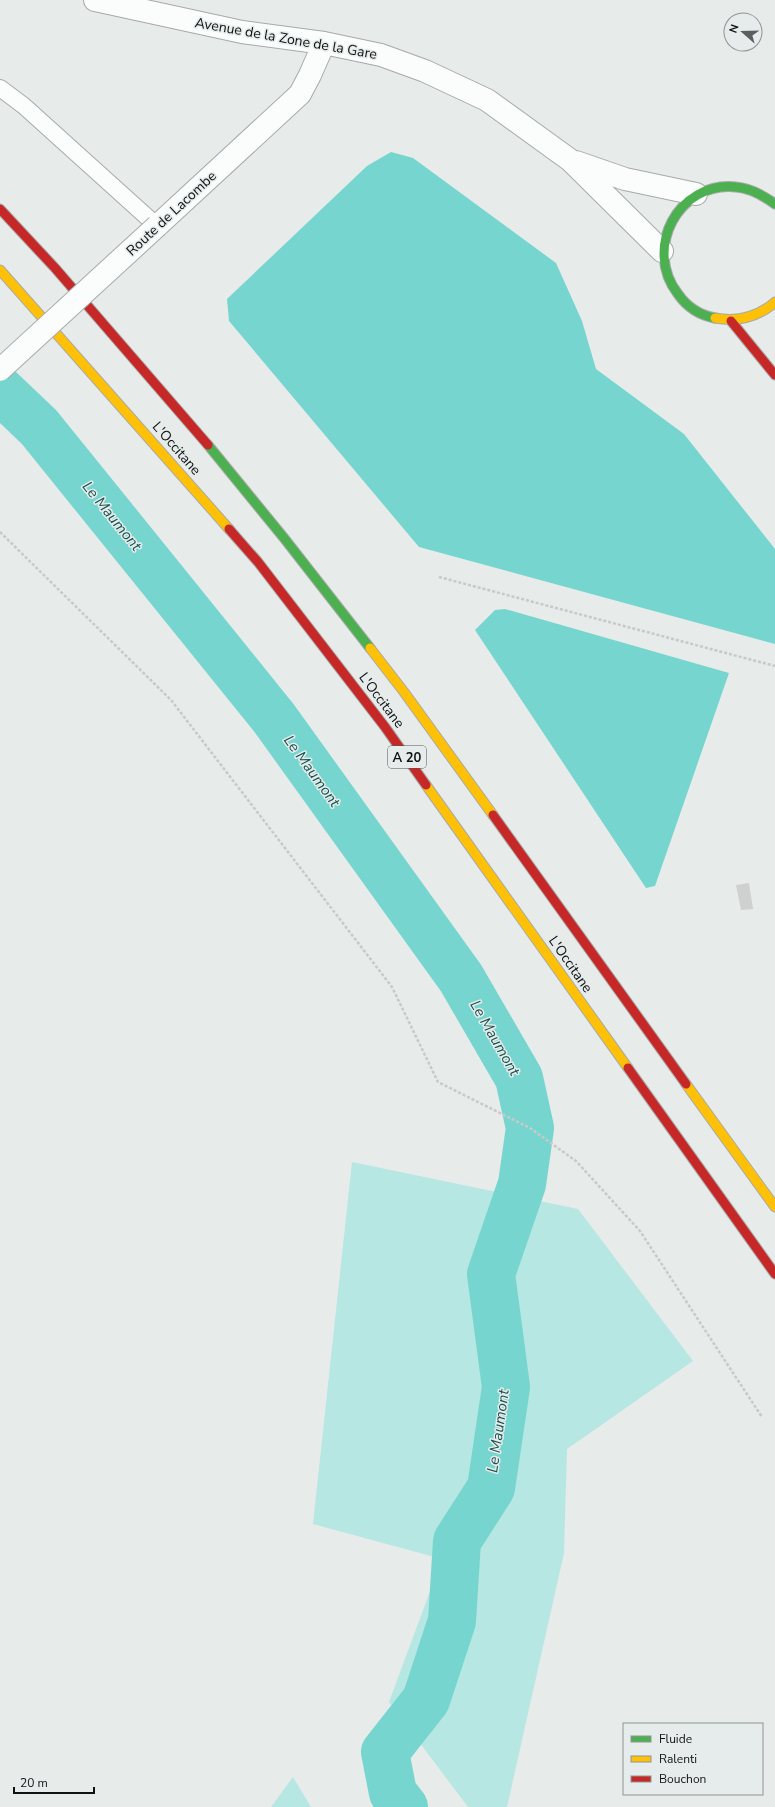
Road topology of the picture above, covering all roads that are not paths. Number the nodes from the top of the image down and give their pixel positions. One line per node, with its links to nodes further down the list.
1 (95, 0): 2 (street, Avenue de la Zone de la Gare)
2 (324, 43): 4 (street, Avenue de la Zone de la Gare); 10 (street, Route de Lacombe)
3 (0, 88): 10 (lane)
4 (570, 160): 7 (street, Avenue de la Zone de la Gare); 11 (street, Avenue de la Zone de la Gare)
5 (770, 187): 6 (main road)
6 (759, 193): 7 (main road); 8 (main road)
7 (696, 194): 11 (main road)
8 (775, 204)
9 (0, 209): 17 (main road, L'Occitane / A 20)
10 (157, 226): 15 (street, Route de Lacombe, bridge)
11 (662, 251): 14 (main road)
12 (0, 270): 18 (main road, L'Occitane / A 20)
13 (775, 302): 14 (main road)
14 (731, 321): 16 (main road)
15 (0, 370)
16 (775, 375)
17 (775, 1207)
18 (775, 1274)

